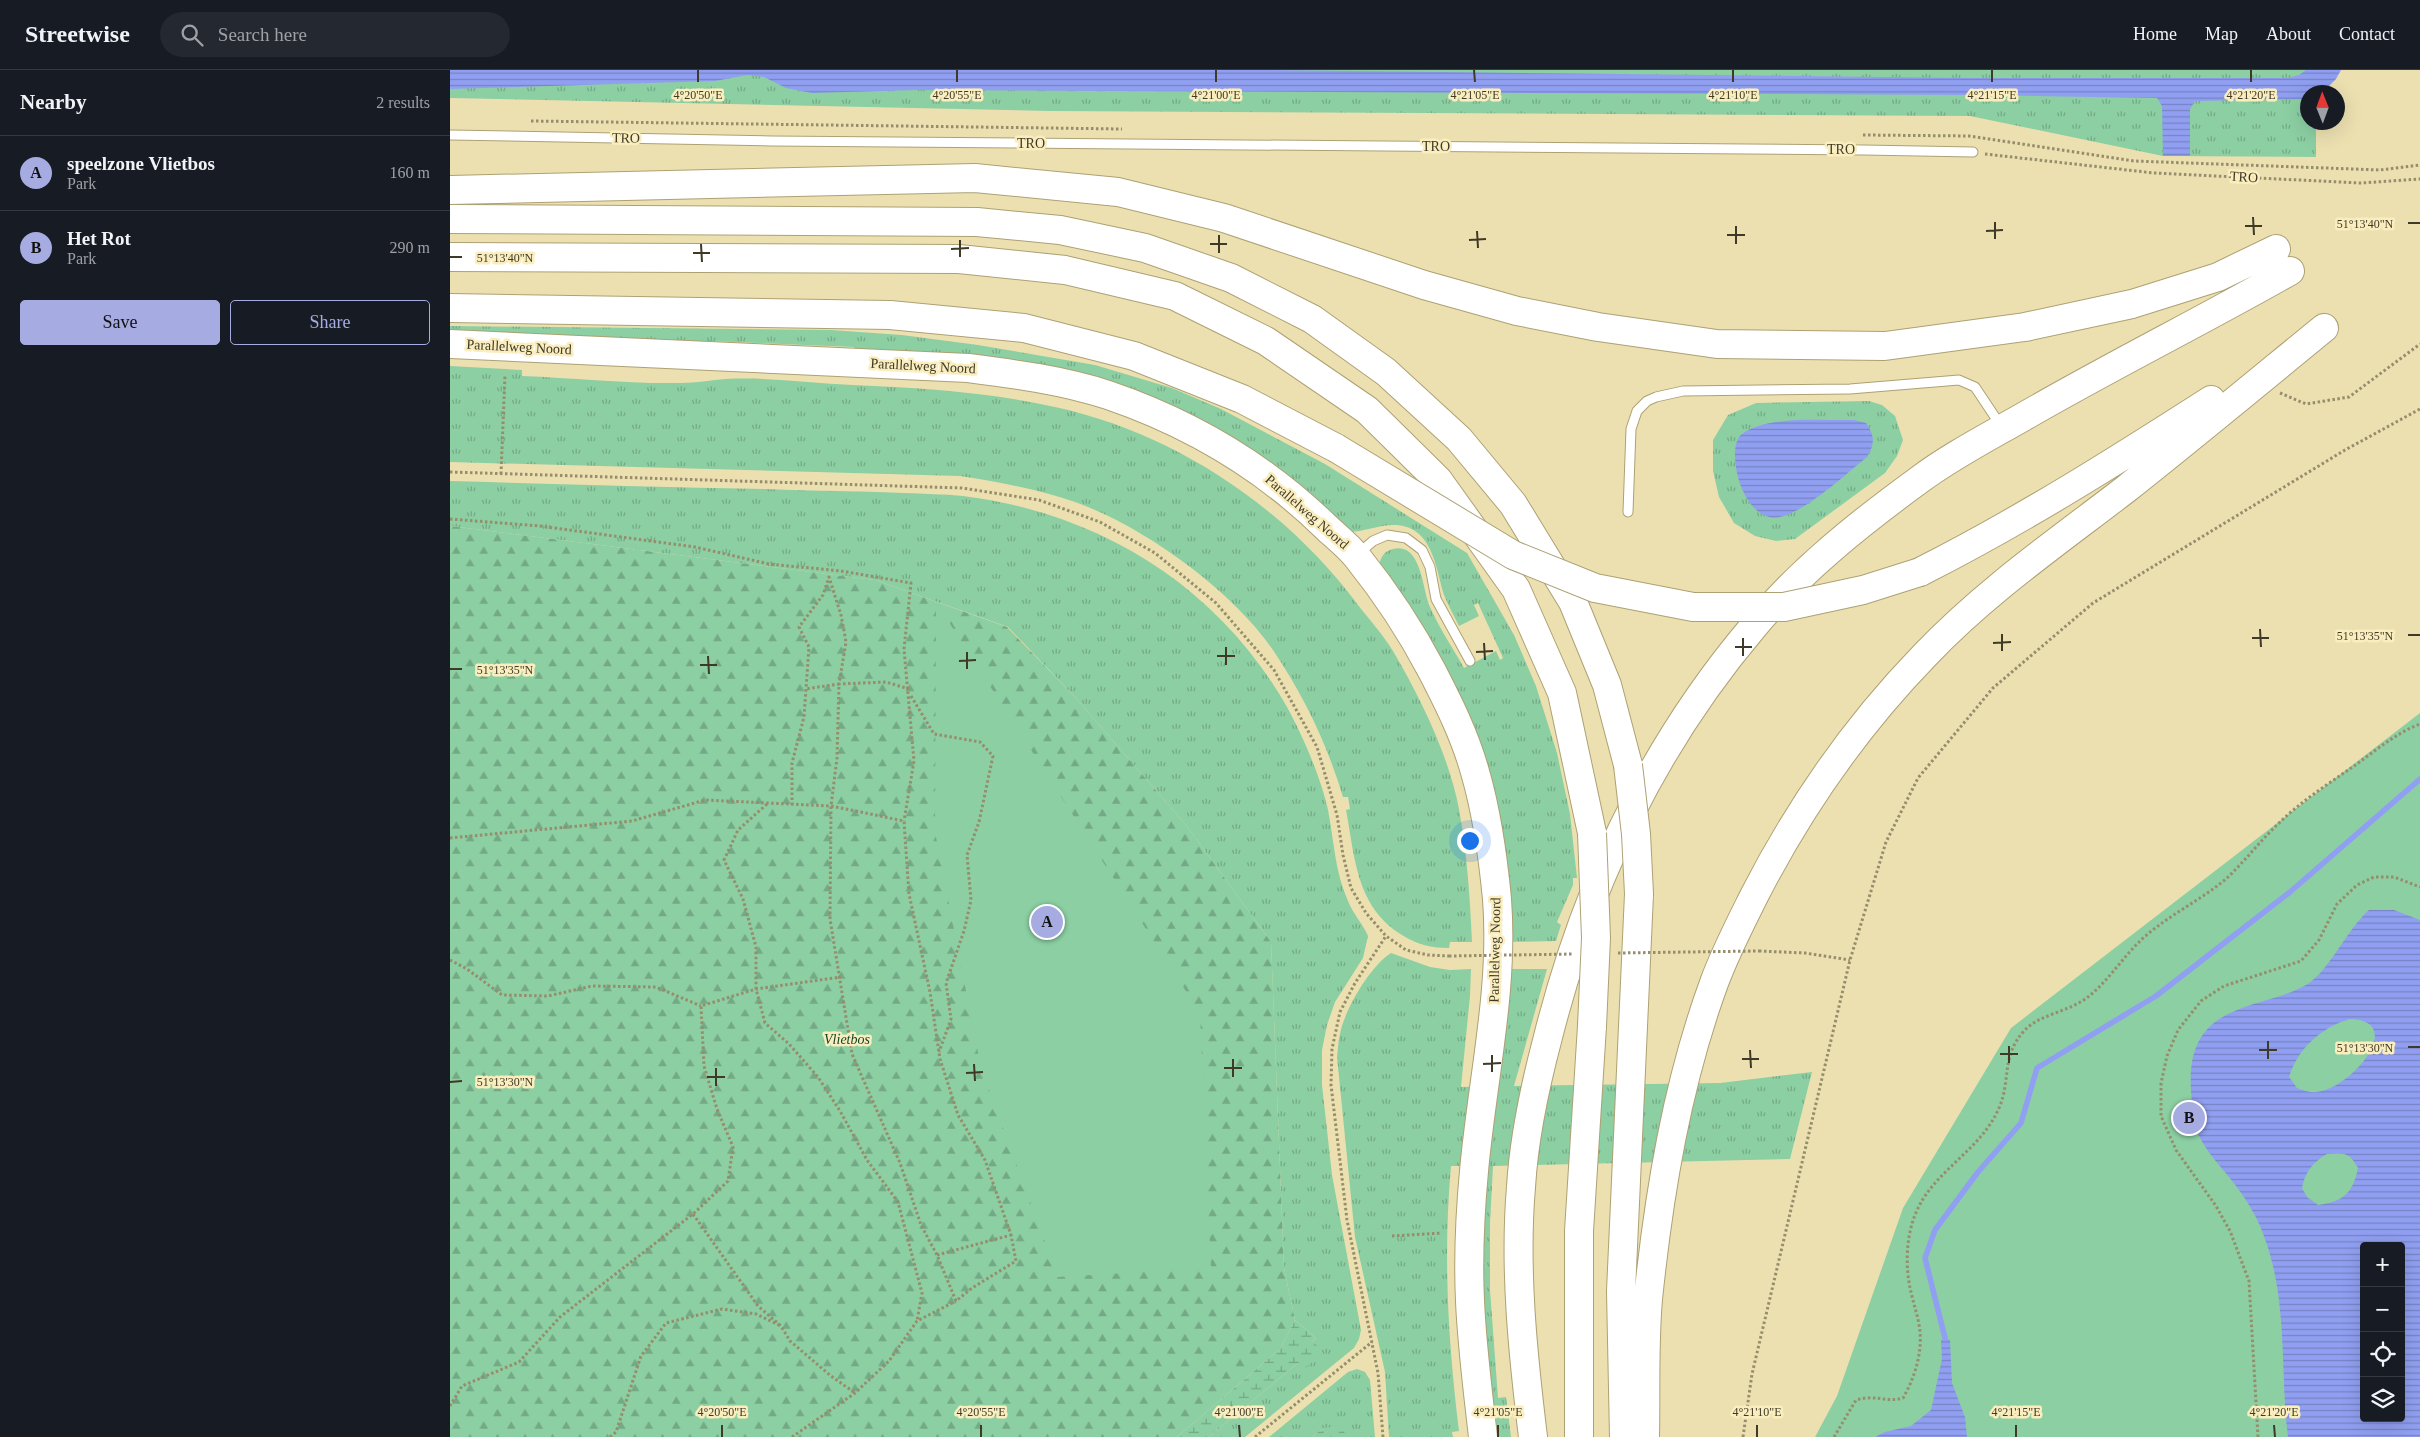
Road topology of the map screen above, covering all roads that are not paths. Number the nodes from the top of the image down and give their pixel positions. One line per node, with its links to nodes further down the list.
1 (450, 135): 2 (lane, TRO)
2 (1973, 152)
3 (450, 190): 5 (highway)
4 (450, 219): 19 (highway, bridge)
5 (2276, 249)
6 (450, 257): 18 (highway, bridge)
7 (2290, 272): 11 (highway)
8 (450, 308): 20 (highway, bridge)
9 (450, 344): 13 (highway, Parallelweg Noord)
10 (450, 360): 15 (highway, Parallelweg Noord)
11 (2002, 428): 12 (lane); 17 (highway)
12 (1628, 512)
13 (1356, 556): 14 (lane); 16 (highway, Parallelweg Noord)
14 (1470, 661)
15 (1468, 1437)
16 (1484, 1437)
17 (1533, 1437)
18 (1579, 1437)
19 (1624, 1437)
20 (1645, 1437)

